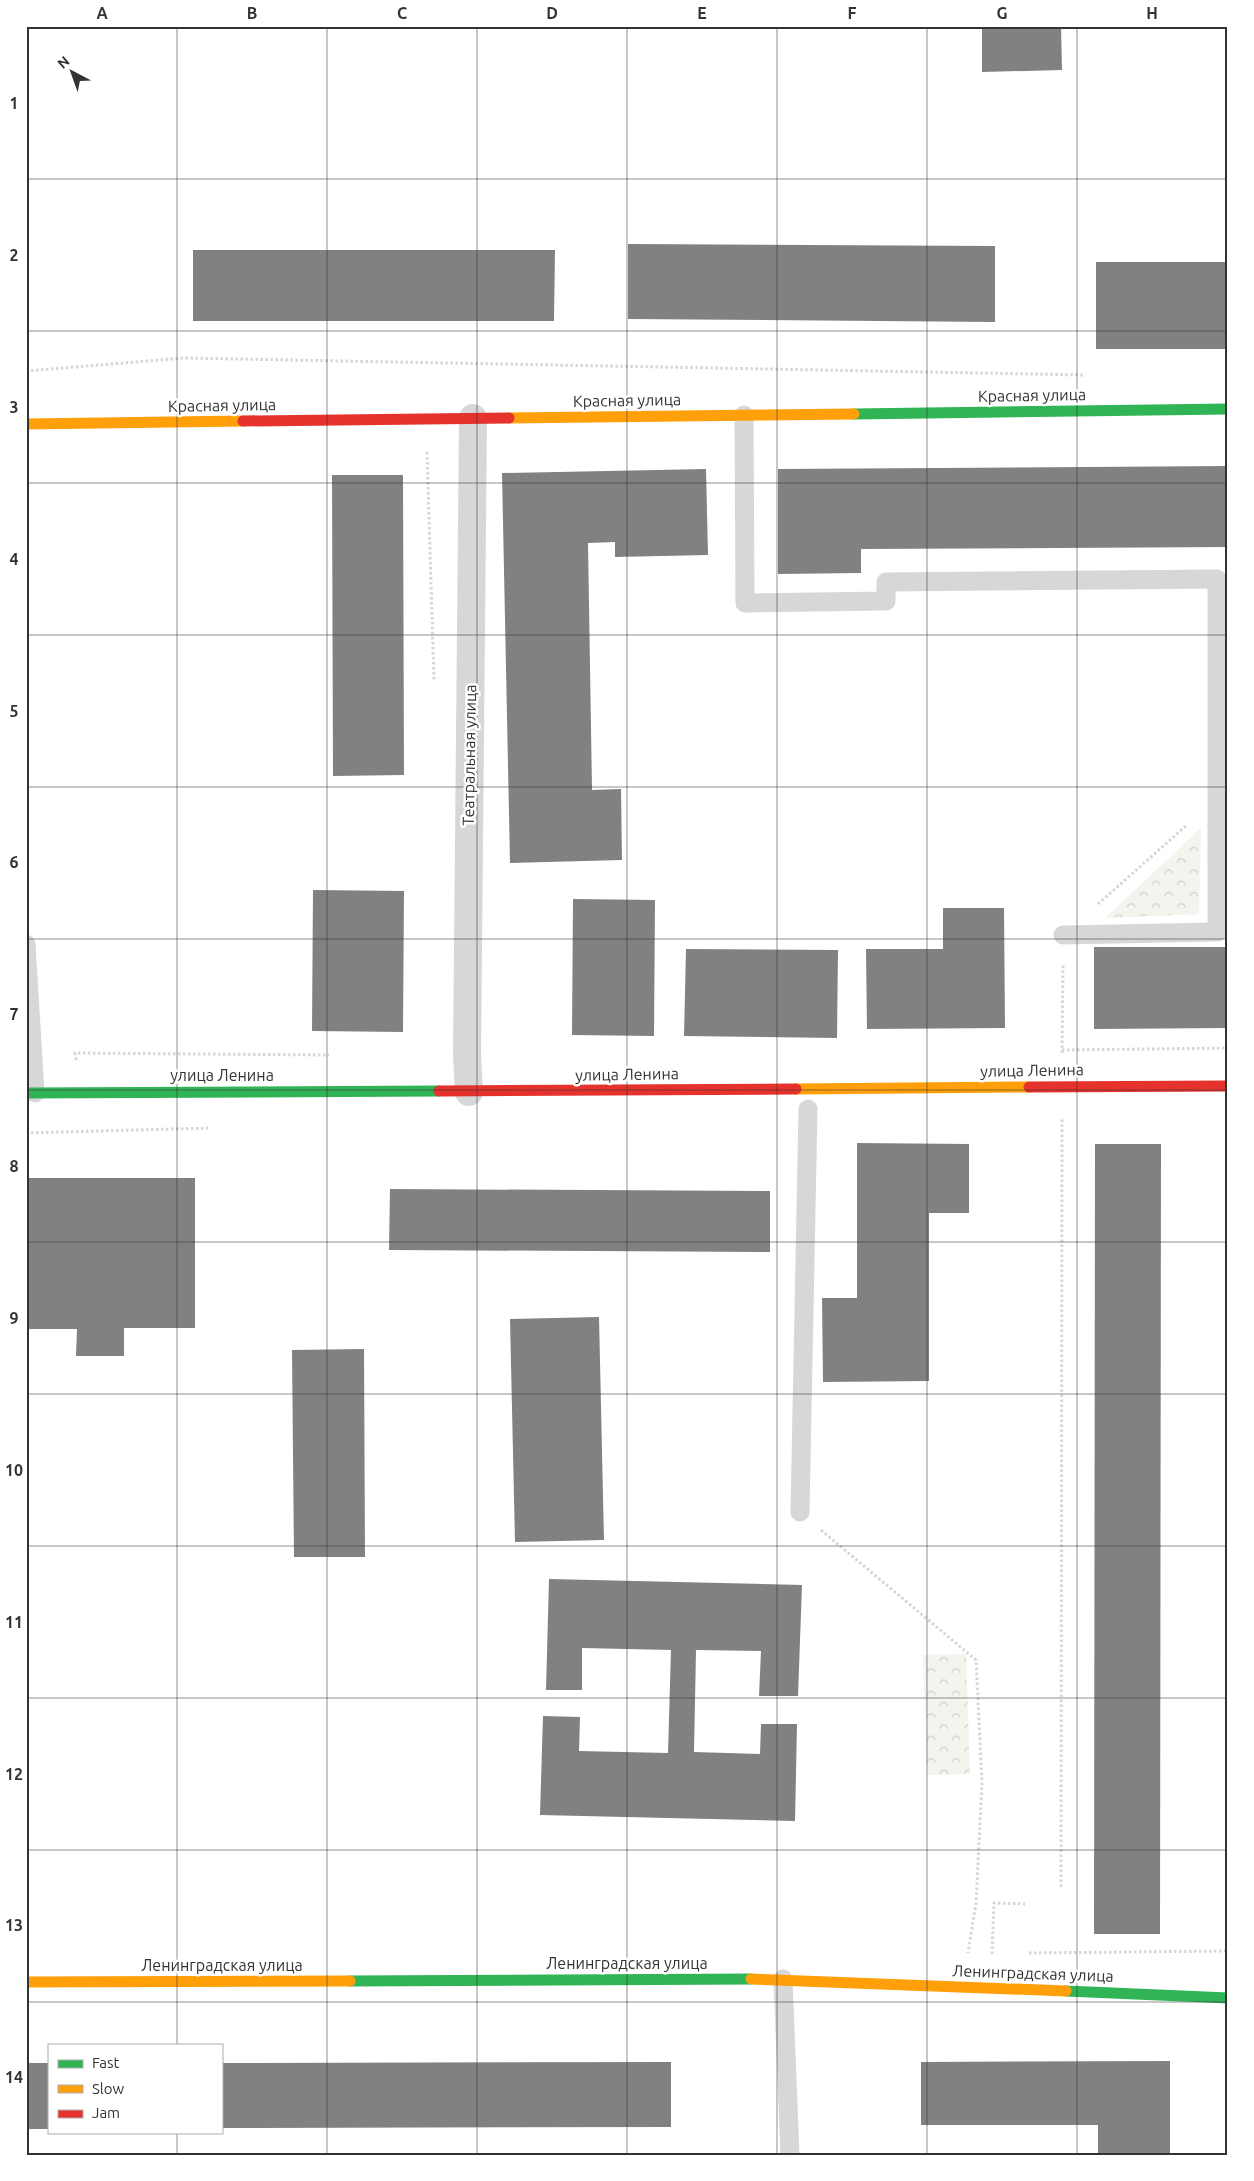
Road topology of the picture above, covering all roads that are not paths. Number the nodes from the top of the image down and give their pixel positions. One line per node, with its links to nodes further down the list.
1 (1228, 409): 2 (street, Красная улица)
2 (744, 415): 3 (street, Красная улица); 5 (lane)
3 (473, 418): 4 (street, Красная улица); 8 (street, Театральная улица)
4 (26, 424)
5 (1063, 935)
6 (26, 944): 9 (lane)
7 (1228, 1086): 8 (street, улица Ленина)
8 (469, 1092): 9 (street, улица Ленина)
9 (31, 1093)
10 (808, 1109): 11 (lane)
11 (800, 1512)
12 (783, 1979): 13 (street, Ленинградская улица); 14 (street, Ленинградская улица); 15 (lane)
13 (26, 1982)
14 (1228, 1998)
15 (790, 2155)

